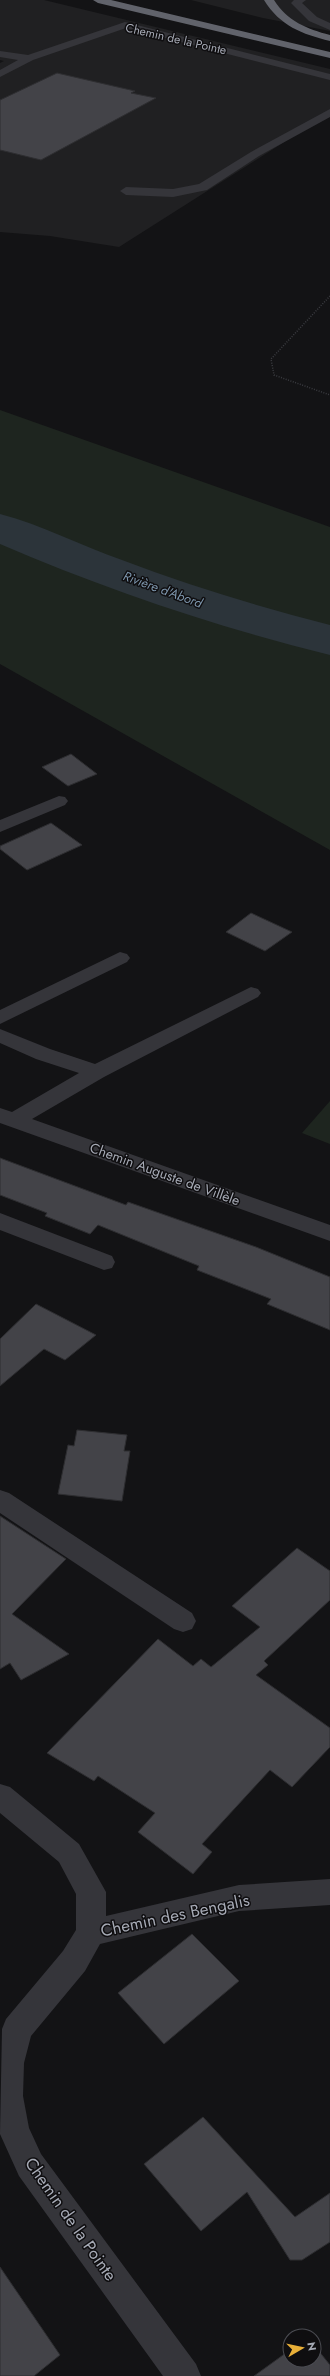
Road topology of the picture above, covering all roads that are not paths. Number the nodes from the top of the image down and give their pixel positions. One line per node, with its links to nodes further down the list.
1 (98, 0): 8 (highway)
2 (269, 0): 6 (highway)
3 (301, 0): 4 (street)
4 (330, 27)
5 (278, 28): 6 (highway)
6 (330, 39)
7 (0, 54): 9 (street, Chemin de la Pointe)
8 (330, 55)
9 (29, 58): 10 (street); 11 (street, Chemin de la Pointe)
10 (0, 74)
11 (330, 77)
12 (330, 112): 13 (street)
13 (126, 191)
14 (59, 801): 15 (street)
15 (0, 827)
16 (120, 958): 18 (street)
17 (251, 993): 20 (street)
18 (0, 1018)
19 (0, 1035): 20 (street)
20 (97, 1072): 21 (street)
21 (7, 1118): 23 (street, Chemin Auguste de Villèle)
22 (0, 1222): 24 (street)
23 (330, 1233)
24 (104, 1262)
25 (0, 1500): 26 (street)
26 (183, 1621)
27 (0, 1796): 29 (street)
28 (330, 1892): 29 (street, Chemin des Bengalis)
29 (92, 1933): 30 (street, Chemin de la Pointe)
30 (4, 2066): 31 (street, Chemin de la Pointe)
31 (184, 2376)

